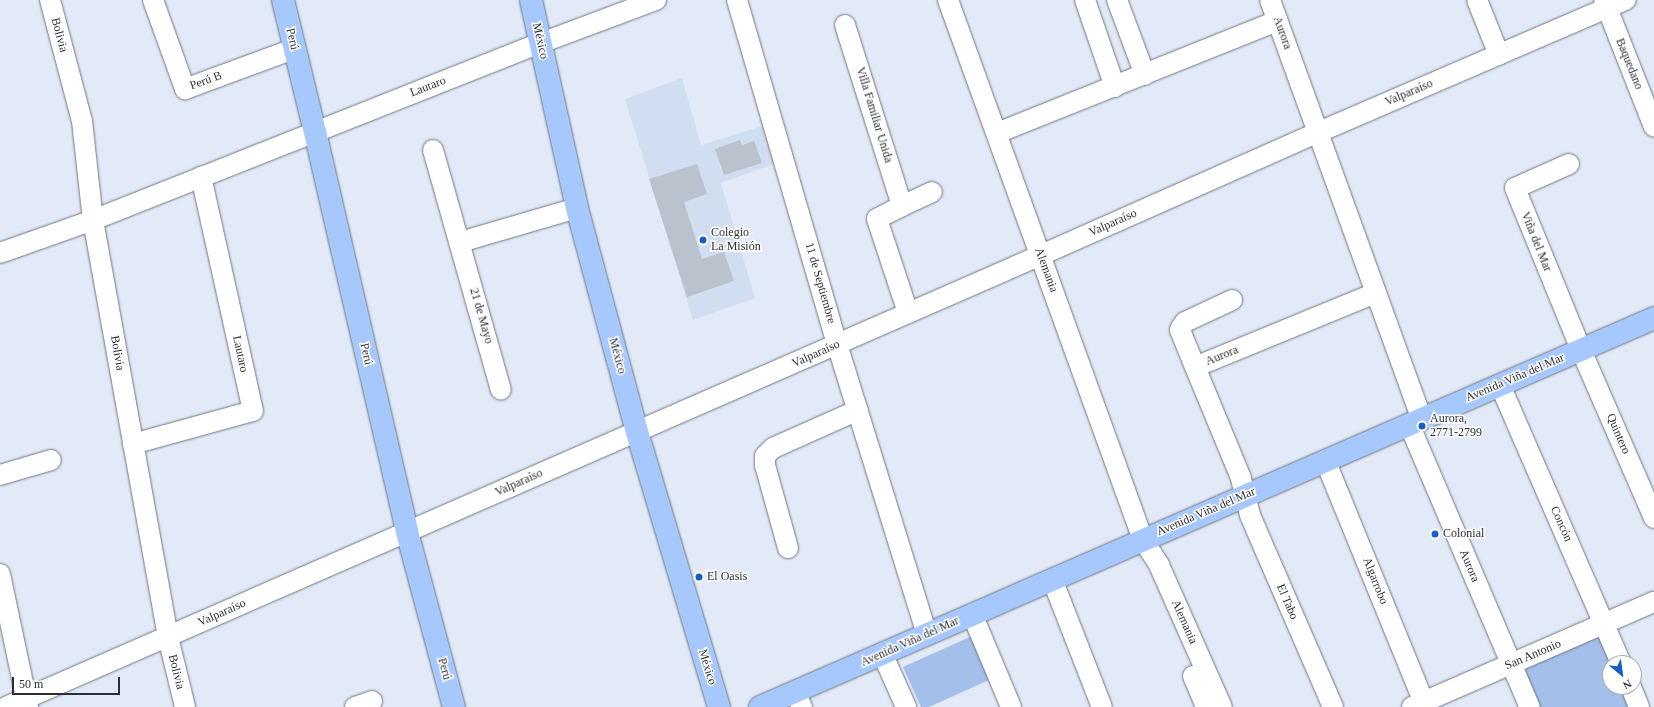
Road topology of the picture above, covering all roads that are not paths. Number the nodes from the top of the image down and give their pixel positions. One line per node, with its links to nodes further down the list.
1 (50, 0): 31 (street, Bolivia)
2 (153, 0): 17 (street, Perú B)
3 (283, 0): 17 (main road, Perú)
4 (531, 0): 16 (main road, México)
5 (656, 0): 16 (street, Lautaro)
6 (737, 0): 39 (street, 11 de Septiembre)
7 (948, 0): 24 (street, Alemania)
8 (1085, 0): 20 (street)
9 (1117, 0): 19 (street)
10 (1270, 0): 14 (street, Aurora)
11 (1477, 0): 18 (street)
12 (1626, 0): 13 (street, Valparaíso)
13 (1605, 4): 18 (street, Valparaíso); 21 (street, Baquedano)
14 (1277, 21): 19 (street); 23 (street, Aurora)
15 (845, 25): 29 (street, Villa Familiar Unida)
16 (541, 43): 22 (street, Lautaro); 30 (main road, México)
17 (294, 49): 22 (main road, Perú)
18 (1499, 55): 23 (street, Valparaíso)
19 (1145, 75): 20 (street)
20 (1116, 87): 24 (street)
21 (1654, 127)
22 (315, 132): 27 (street, Lautaro); 53 (main road, Perú)
23 (1319, 132): 34 (street, Valparaíso); 35 (street, Aurora)
24 (997, 133): 34 (street, Alemania)
25 (433, 150): 32 (street, 21 de Mayo)
26 (1569, 164): 40 (street, Viña del Mar)
27 (201, 177): 31 (street, Lautaro); 47 (street, Lautaro)
28 (932, 192): 29 (street)
29 (902, 206): 37 (street)
30 (578, 208): 32 (street); 46 (main road, México)
31 (93, 220): 33 (street, Lautaro); 47 (street, Bolivia)
32 (460, 242): 43 (street, 21 de Mayo)
33 (0, 253)
34 (1041, 255): 37 (street, Valparaíso); 54 (street, Alemania)
35 (1375, 293): 41 (street, Aurora); 45 (street, Aurora)
36 (1232, 300): 41 (street)
37 (908, 313): 39 (street, Valparaíso)
38 (1654, 318): 40 (main road, Avenida Viña del Mar)
39 (837, 344): 44 (street, 11 de Septiembre); 46 (street, Valparaíso)
40 (1581, 350): 42 (main road, Avenida Viña del Mar); 52 (street, Quintero)
41 (1196, 367): 51 (street, Aurora)
42 (1500, 385): 45 (main road, Avenida Viña del Mar); 60 (street, Concón)
43 (501, 390)
44 (858, 410): 55 (street); 61 (street, 11 de Septiembre)
45 (1415, 422): 49 (main road, Avenida Viña del Mar); 65 (street, Aurora)
46 (637, 432): 53 (street, Valparaíso); 74 (main road, México)
47 (133, 444): 62 (street, Bolivia)
48 (51, 460): 50 (street)
49 (1325, 460): 51 (main road, Avenida Viña del Mar); 69 (street, Algarrobo)
50 (0, 475)
51 (1245, 495): 54 (main road, Avenida Viña del Mar); 80 (street, El Tabo)
52 (1654, 518)
53 (407, 532): 62 (street, Valparaíso); 73 (main road, Perú)
54 (1143, 540): 57 (main road, Avenida Viña del Mar); 78 (street, Alemania); 79 (street, Alemania)
55 (788, 548)
56 (0, 574): 68 (street)
57 (1052, 579): 59 (main road, Avenida Viña del Mar); 77 (street)
58 (1654, 602): 60 (street, San Antonio)
59 (972, 614): 61 (main road, Avenida Viña del Mar); 76 (street)
60 (1605, 624): 64 (street, Concón); 65 (street, San Antonio)
61 (927, 634): 63 (main road, Avenida Viña del Mar)
62 (168, 637): 68 (street, Valparaíso); 72 (street, Bolivia)
63 (882, 653): 67 (main road, Avenida Viña del Mar); 75 (street)
64 (1618, 655)
65 (1512, 664): 69 (street, San Antonio); 81 (street, Aurora)
66 (1635, 695): 82 (street)
67 (798, 699): 70 (main road, Avenida Viña del Mar)
68 (27, 703): 71 (street, Valparaíso)
69 (1418, 704)
70 (766, 706)
71 (6, 707)
72 (185, 707)
73 (454, 707)
74 (719, 707)
75 (906, 707)
76 (1011, 707)
77 (1102, 707)
78 (1206, 707)
79 (1222, 707)
80 (1333, 707)
81 (1530, 707)
82 (1640, 707)

